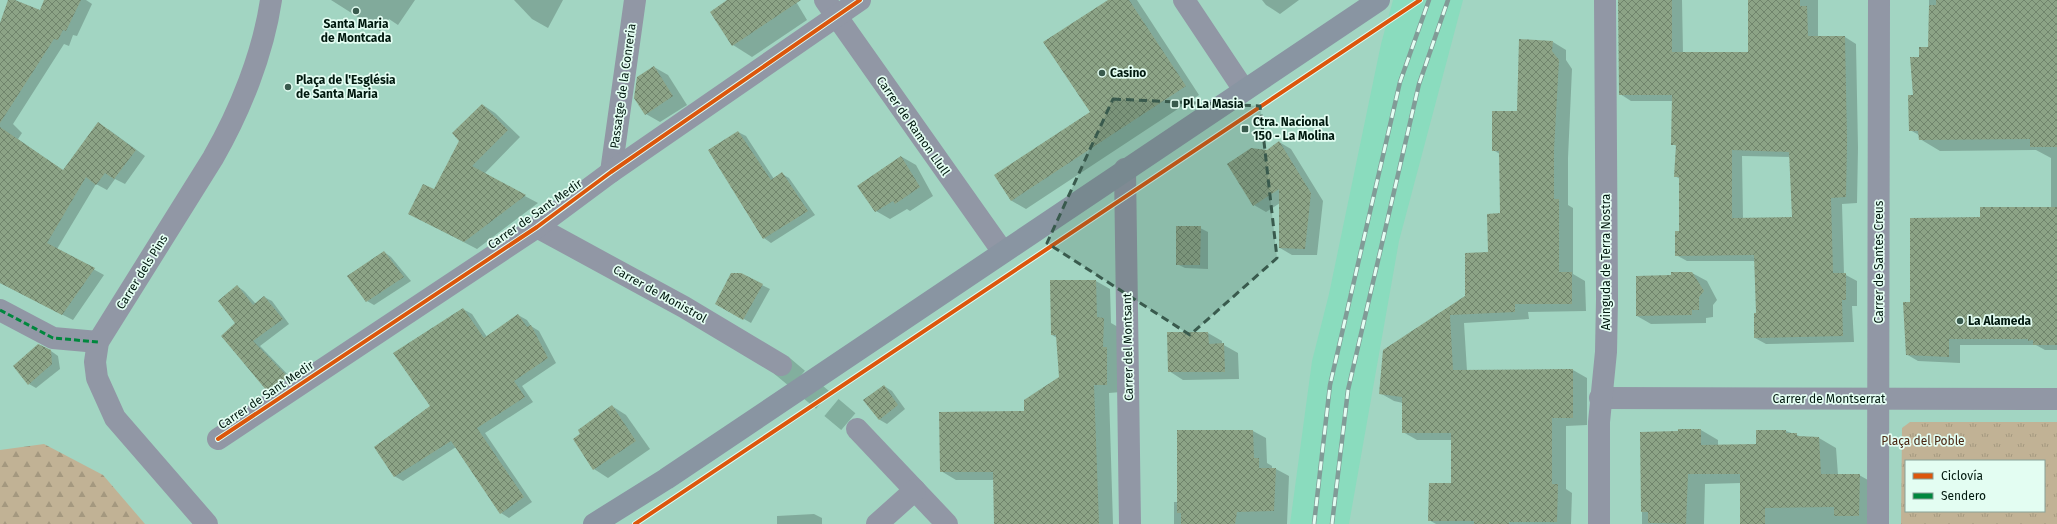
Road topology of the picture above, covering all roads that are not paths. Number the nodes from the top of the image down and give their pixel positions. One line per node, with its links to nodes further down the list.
1 (271, 0): 15 (street, Carrer dels Pins)
2 (635, 0): 11 (street, Passatge de la Conreria)
3 (860, 0): 8 (street, Carrer de Sant Medir)
4 (1184, 0): 9 (street)
5 (1605, 0): 17 (street, Avinguda de Terra Nostra)
6 (1879, 0): 18 (street, Carrer de Santes Creus)
7 (1378, 1): 9 (main road)
8 (830, 8): 11 (street, Carrer de Sant Medir); 13 (street, Carrer de Ramon Llull)
9 (1244, 90): 10 (main road)
10 (1125, 169): 13 (main road); 27 (street, Carrer del Montsant)
11 (610, 172): 12 (street, Carrer de Sant Medir)
12 (537, 226): 16 (street, Carrer de Monistrol); 21 (street, Carrer de Sant Medir)
13 (1003, 252): 24 (main road)
14 (0, 310): 15 (street)
15 (98, 342): 23 (street, Carrer dels Pins)
16 (781, 365)
17 (1600, 398): 18 (street, Carrer de Montserrat); 28 (street, Avinguda de Terra Nostra)
18 (1879, 399): 19 (street, Carrer de Montserrat); 29 (street, Carrer de Santes Creus)
19 (2057, 399)
20 (857, 429): 22 (street)
21 (218, 439)
22 (915, 490): 25 (street); 26 (street)
23 (207, 524)
24 (594, 524)
25 (877, 524)
26 (947, 524)
27 (1130, 524)
28 (1599, 524)
29 (1878, 524)

